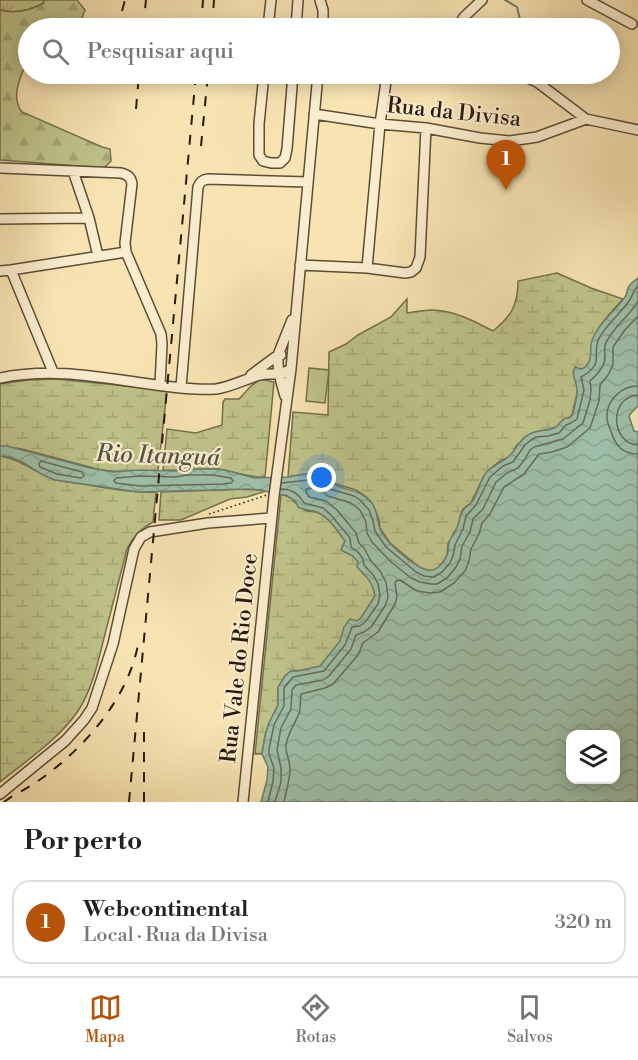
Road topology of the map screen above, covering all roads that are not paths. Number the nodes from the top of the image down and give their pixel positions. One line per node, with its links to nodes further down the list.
1 (271, 0): 6 (street)
2 (298, 0): 7 (street)
3 (320, 0): 8 (street)
4 (482, 0): 9 (street)
5 (587, 0): 10 (street)
6 (269, 18)
7 (297, 18)
8 (323, 18)
9 (463, 18)
10 (632, 24)
11 (263, 84): 12 (street)
12 (292, 84)
13 (317, 84): 16 (street, Rua Vale do Rio Doce)
14 (386, 84): 18 (street)
15 (539, 84): 17 (street)
16 (314, 114): 18 (street, Rua da Divisa); 23 (street, Rua Vale do Rio Doce)
17 (586, 119): 19 (street, Rua da Divisa); 20 (street)
18 (380, 124): 19 (street, Rua da Divisa); 29 (street)
19 (426, 128): 29 (street)
20 (638, 130)
21 (0, 168): 22 (street)
22 (73, 171): 24 (street); 26 (street)
23 (308, 182): 28 (street, Rua Vale do Rio Doce); 40 (street)
24 (89, 218): 25 (street); 27 (street)
25 (0, 219)
26 (126, 252): 27 (street); 39 (street)
27 (98, 256): 30 (street)
28 (300, 265): 29 (street); 32 (street, Rua Vale do Rio Doce)
29 (367, 268)
30 (11, 270): 31 (street); 35 (street)
31 (0, 271)
32 (296, 309): 33 (street); 34 (street, Rua Vale do Rio Doce)
33 (278, 355): 34 (street); 36 (street); 38 (street)
34 (291, 364): 36 (street); 41 (street, Rua Vale do Rio Doce)
35 (53, 372): 37 (street); 39 (street)
36 (279, 374): 38 (street); 41 (street)
37 (0, 378)
38 (246, 379): 40 (street)
39 (160, 386): 40 (street)
40 (181, 387)
41 (287, 401): 42 (street, Rua Vale do Rio Doce)
42 (271, 518): 43 (street); 44 (street, Rua Vale do Rio Doce)
43 (0, 794)
44 (243, 802)

